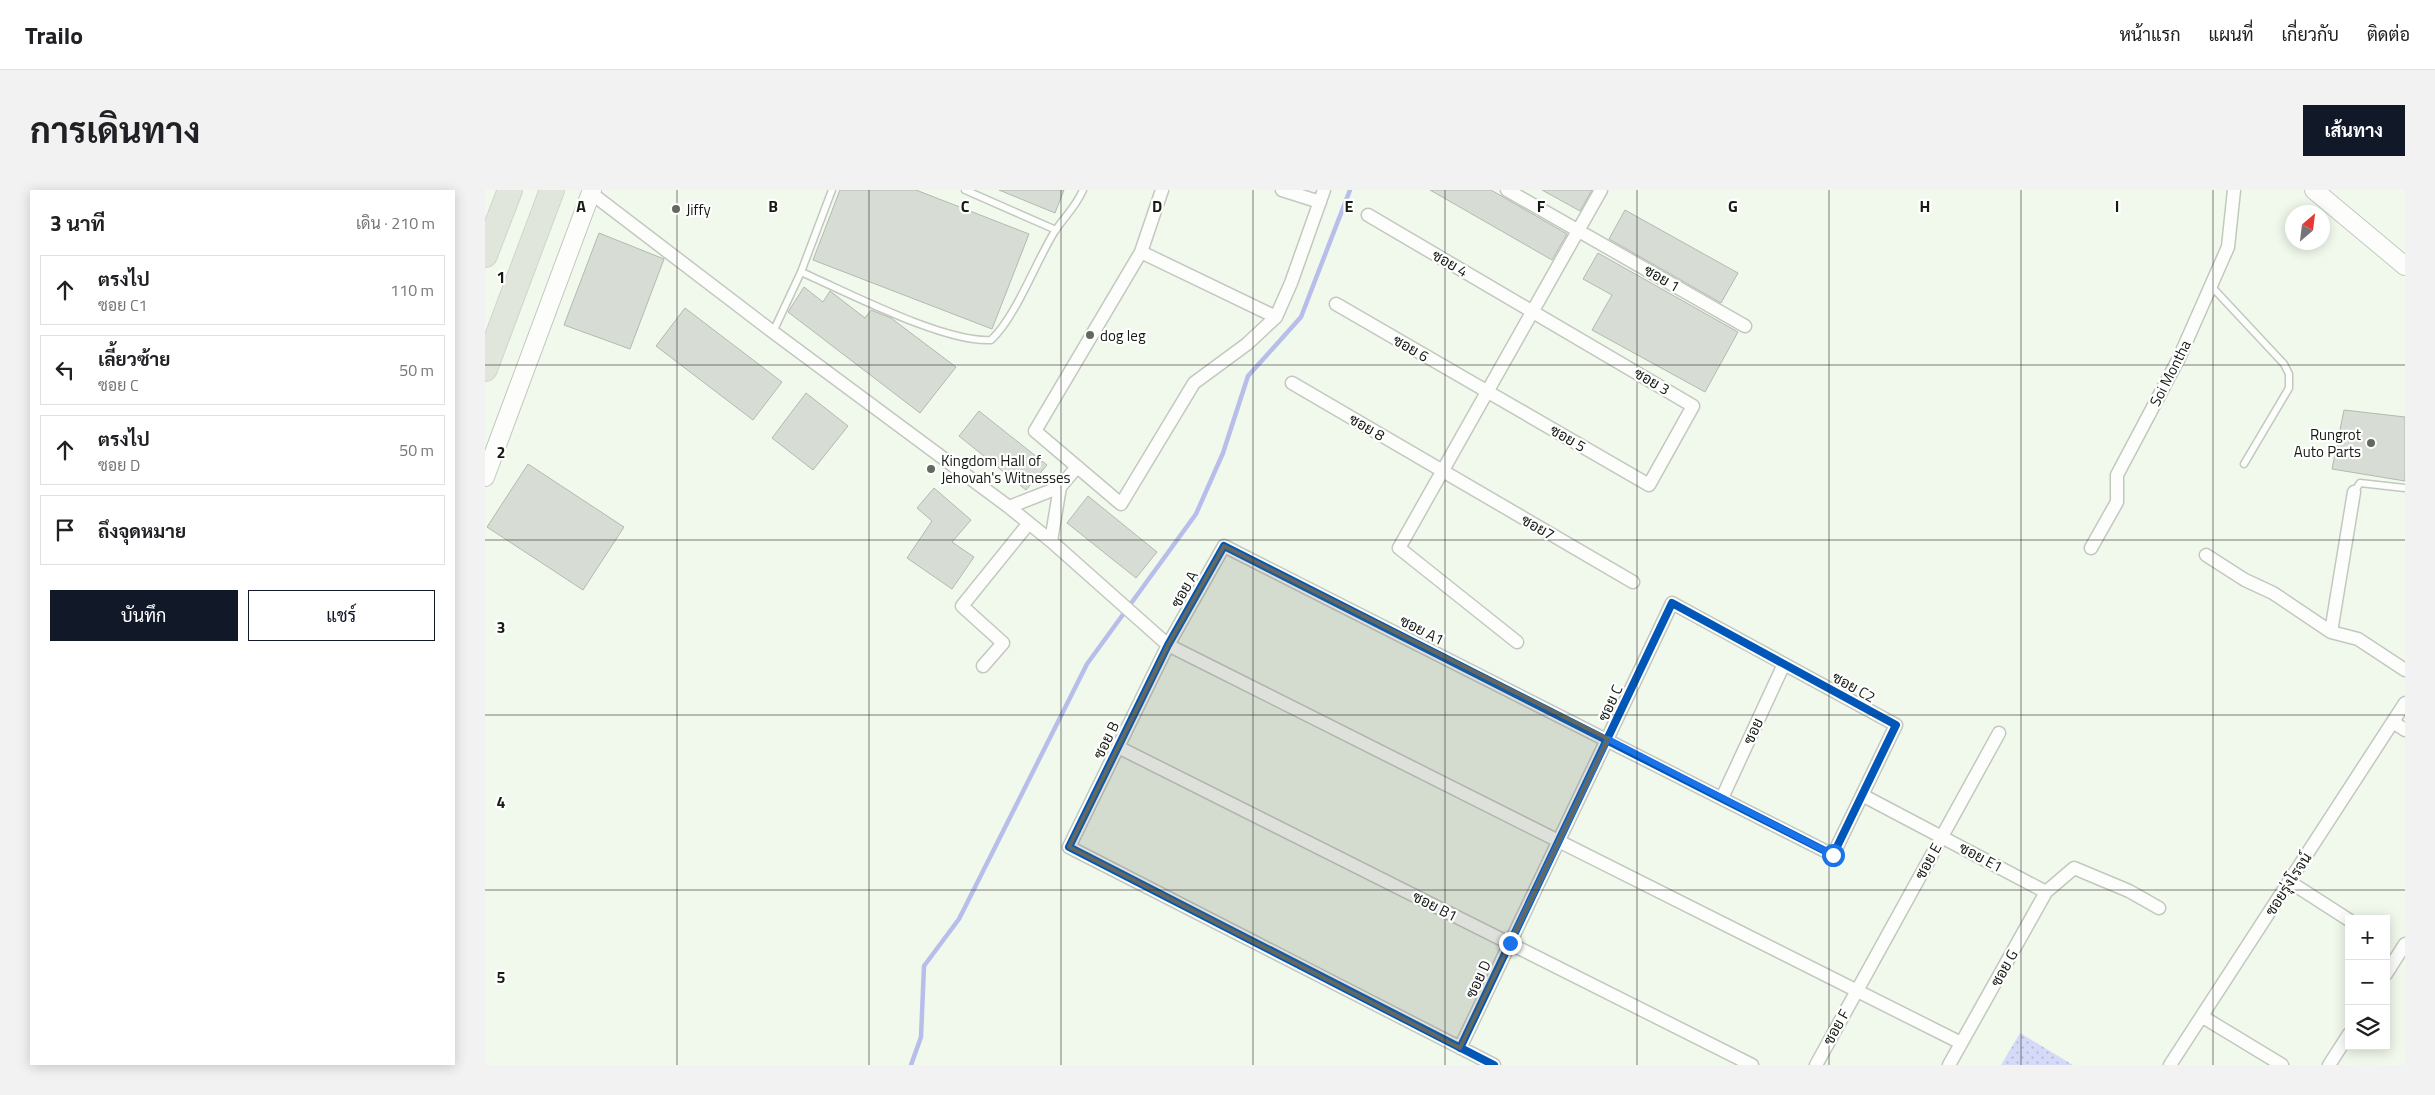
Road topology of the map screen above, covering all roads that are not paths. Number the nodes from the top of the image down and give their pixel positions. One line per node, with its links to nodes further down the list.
1 (510, 190): 18 (highway)
2 (552, 190): 27 (highway)
3 (832, 190): 20 (lane)
4 (965, 190): 15 (lane)
5 (1083, 190): 15 (lane)
6 (1162, 190): 17 (street)
7 (1282, 190): 13 (street)
8 (1507, 190): 16 (street, ซอย 1)
9 (1601, 190): 16 (street)
10 (2234, 190): 21 (street, Soi Montha)
11 (2314, 190): 19 (main road)
12 (591, 191): 26 (street); 33 (main road)
13 (1322, 196): 24 (street)
14 (1368, 215): 23 (street, ซอย 4)
15 (1056, 230): 20 (lane)
16 (1578, 230): 23 (street); 25 (street, ซอย 1)
17 (1141, 252): 24 (street); 31 (street)
18 (485, 255)
19 (2405, 266)
20 (801, 272): 26 (lane)
21 (2212, 287): 30 (lane); 42 (street, Soi Montha)
22 (1336, 304): 29 (street, ซอย 6)
23 (1532, 311): 29 (street); 34 (street, ซอย 3)
24 (1276, 317): 31 (street)
25 (1745, 326)
26 (773, 332): 38 (street)
27 (485, 369)
28 (1292, 384): 32 (street, ซอย 8)
29 (1487, 391): 32 (street); 34 (street, ซอย 5)
30 (2244, 464)
31 (1077, 467): 35 (street)
32 (1442, 471): 44 (street, ซอย7); 47 (street)
33 (485, 477)
34 (1649, 485)
35 (1060, 488): 38 (street); 40 (street)
36 (2405, 488): 37 (lane)
37 (2354, 492): 46 (street)
38 (1009, 506): 39 (street)
39 (1029, 523): 40 (street); 50 (street)
40 (1051, 541): 48 (street)
41 (1224, 546): 48 (street, ซอย A); 56 (street, ซอย A1)
42 (2091, 548)
43 (2206, 555): 46 (street)
44 (1633, 582)
45 (1672, 604): 49 (street, ซอย C2); 56 (street, ซอย C)
46 (2331, 632): 51 (street)
47 (1517, 642)
48 (1168, 645): 57 (street, ซอย B); 61 (street)
49 (1784, 664): 58 (street, ซอย C2); 59 (street, ซอย)
50 (983, 666)
51 (2405, 670)
52 (2405, 704): 53 (street, ซอยรุ่งโรจน์)
53 (2393, 722): 54 (street); 63 (street, ซอยรุ่งโรจน์)
54 (2405, 730)
55 (1999, 733): 60 (street, ซอย E)
56 (1608, 739): 59 (street, ซอย A1); 61 (street, ซอย C)
57 (1118, 747): 67 (street, ซอย B1); 74 (street, ซอย B)
58 (1862, 795): 60 (street, ซอย E1); 62 (street, ซอย C2)
59 (1722, 798): 62 (street, ซอย A1)
60 (1942, 837): 64 (street, ซอย E1); 70 (street, ซอย E)
61 (1559, 840): 67 (street, ซอย D); 70 (street)
62 (1833, 855)
63 (2289, 882): 66 (street); 71 (street, ซอยรุ่งโรจน์)
64 (2047, 892): 65 (street, ซอย G); 73 (street, ซอย G)
65 (2159, 908)
66 (2345, 917)
67 (1510, 943): 74 (street, ซอย D); 76 (street, ซอย B1)
68 (2405, 944): 69 (street)
69 (2390, 968)
70 (1857, 990): 73 (street); 77 (street, ซอย F)
71 (2203, 1017): 79 (street, ซอยรุ่งโรจน์); 80 (street)
72 (2345, 1040): 81 (street)
73 (1961, 1043): 78 (street, ซอย G)
74 (1460, 1048): 75 (street)
75 (1494, 1065)
76 (1752, 1065)
77 (1816, 1065)
78 (1949, 1065)
79 (2170, 1065)
80 (2282, 1065)
81 (2329, 1065)

